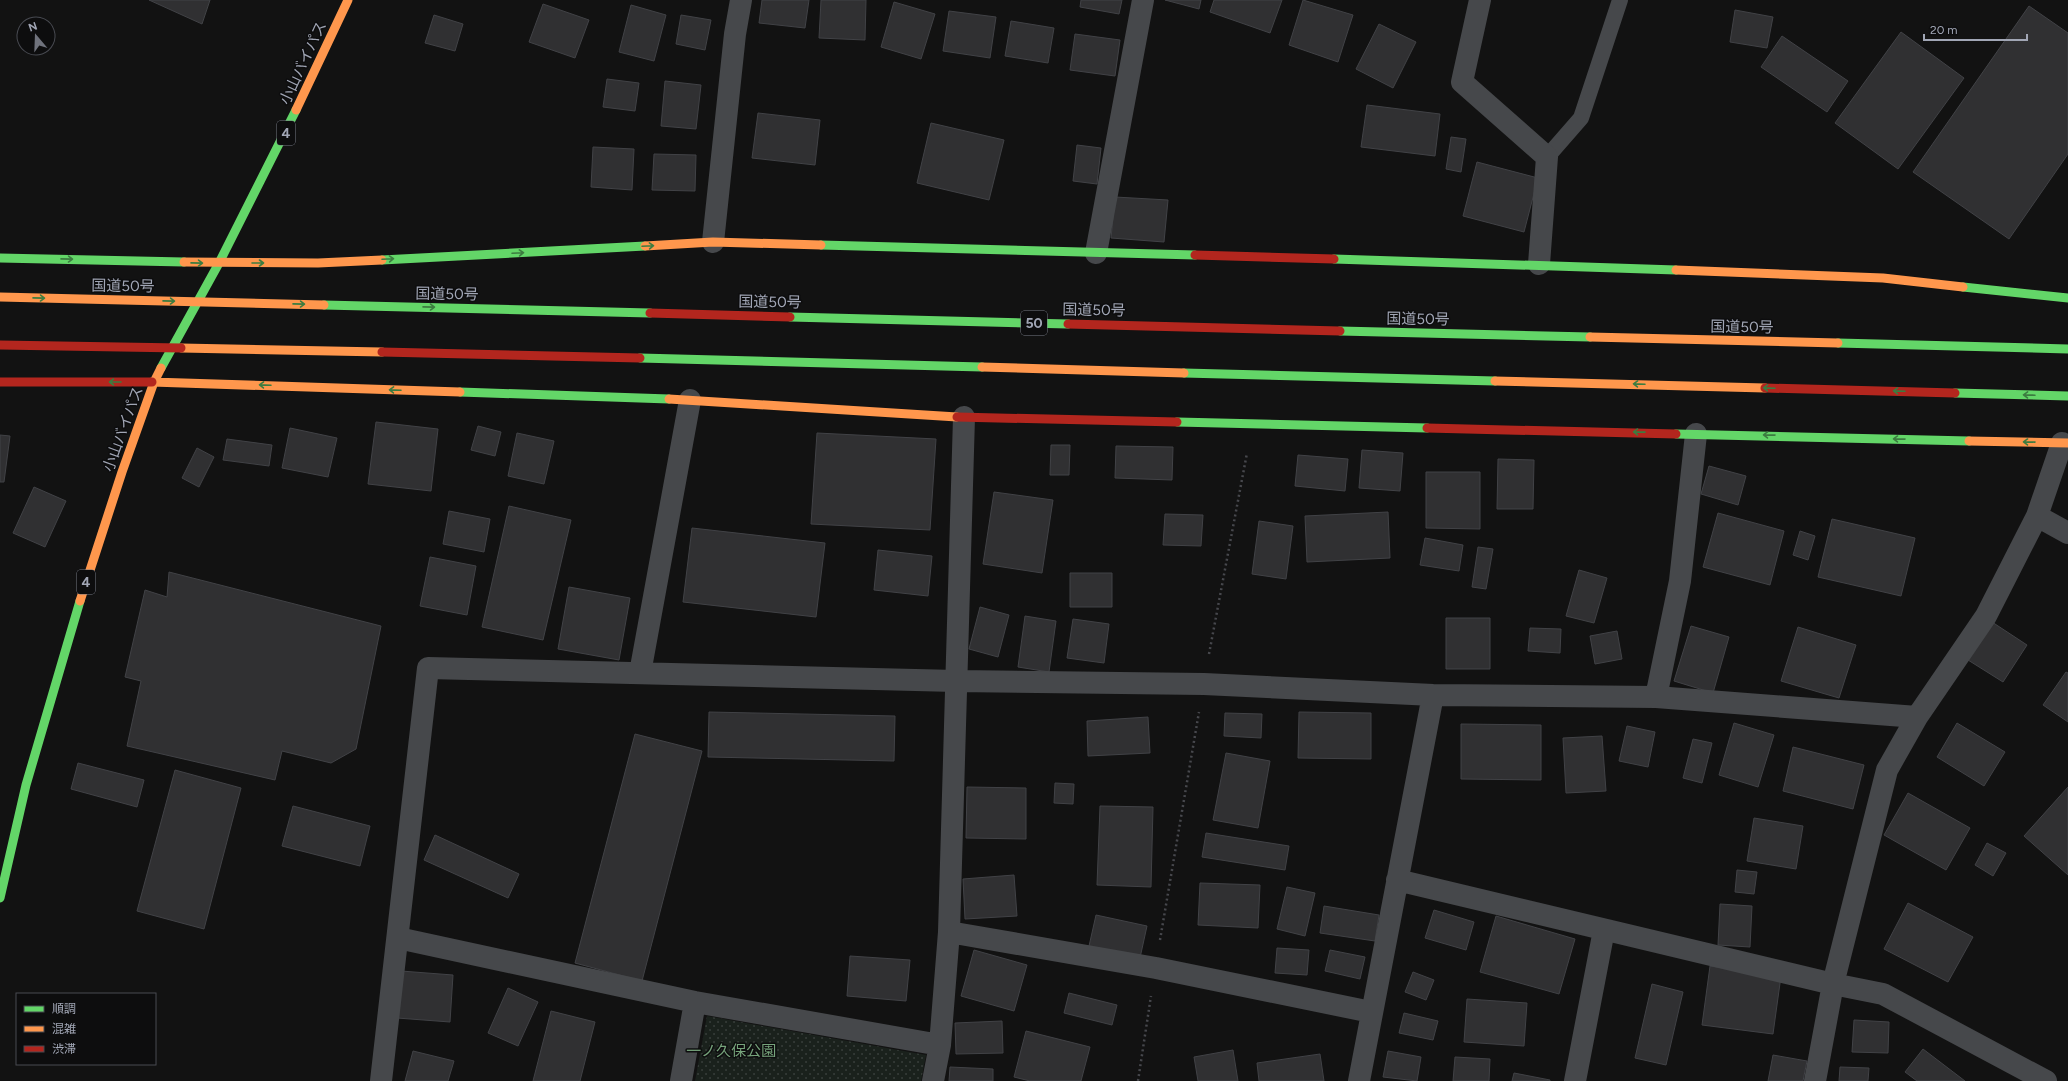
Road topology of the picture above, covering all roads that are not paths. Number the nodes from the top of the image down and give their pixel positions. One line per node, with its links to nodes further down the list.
1 (348, 0): 10 (highway, 小山バイパス / 4)
2 (741, 0): 7 (street)
3 (1143, 0): 8 (street)
4 (1480, 0): 6 (street)
5 (1620, 0): 6 (lane)
6 (1547, 157): 11 (street)
7 (713, 242): 8 (highway); 10 (highway, one-way to 7)
8 (1096, 253): 11 (highway)
9 (0, 258): 10 (highway, one-way to 10)
10 (219, 263): 17 (highway, 小山バイパス / 4)
11 (1539, 264): 13 (highway)
12 (0, 297): 15 (highway, 国道50号 / 50, one-way to 15)
13 (2068, 298)
14 (0, 346): 18 (highway, one-way to 14)
15 (2068, 349)
16 (0, 382): 17 (highway, one-way to 16)
17 (154, 382): 19 (highway, one-way to 17); 31 (highway, 小山バイパス / 4)
18 (2068, 396)
19 (690, 400): 20 (highway); 25 (street)
20 (964, 417): 21 (highway, one-way to 20); 26 (street)
21 (1696, 434): 22 (highway, one-way to 21); 28 (street)
22 (2065, 443): 23 (street)
23 (2038, 516): 24 (street); 29 (street)
24 (2068, 533)
25 (640, 673): 26 (street); 34 (street)
26 (956, 681): 27 (street); 33 (street)
27 (1433, 695): 28 (street); 30 (street)
28 (1656, 697): 29 (street)
29 (1917, 717): 35 (street)
30 (1397, 880): 32 (street); 37 (street)
31 (0, 898)
32 (1604, 930): 35 (street); 43 (street)
33 (948, 932): 37 (street); 38 (street)
34 (398, 938): 36 (street); 39 (street)
35 (1833, 984): 44 (street); 45 (street)
36 (695, 1002): 38 (street); 40 (street)
37 (1371, 1012): 42 (street)
38 (940, 1045): 41 (street)
39 (381, 1081)
40 (681, 1081)
41 (933, 1081)
42 (1359, 1081)
43 (1575, 1081)
44 (1815, 1081)
45 (2046, 1081)

